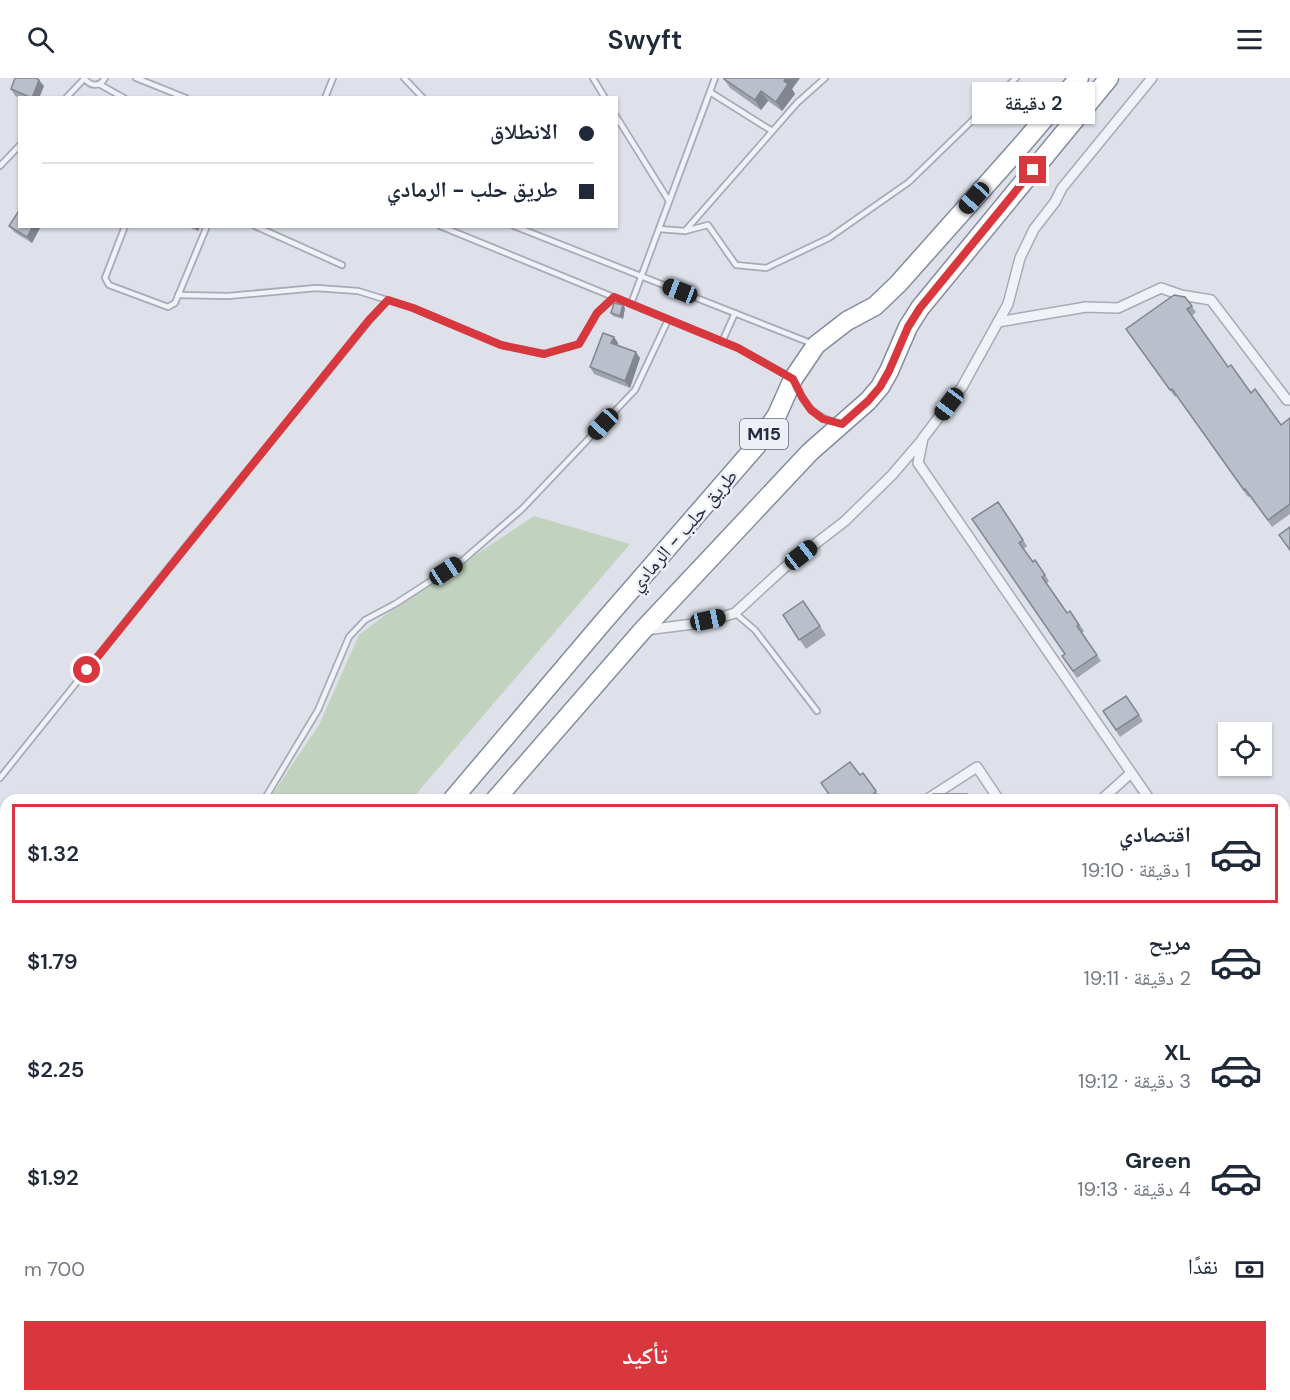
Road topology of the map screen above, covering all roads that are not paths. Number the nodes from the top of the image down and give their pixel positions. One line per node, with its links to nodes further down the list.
1 (84, 78): 13 (lane); 15 (lane)
2 (105, 78): 13 (lane)
3 (136, 78): 17 (lane)
4 (333, 78): 18 (lane)
5 (404, 78): 19 (lane)
6 (593, 78): 20 (lane)
7 (715, 78): 14 (lane)
8 (1016, 78): 32 (lane)
9 (1079, 78): 43 (highway, طريق حلب - الرمادي / M15)
10 (1109, 78): 46 (highway, طريق حلب - الرمادي / M15)
11 (1152, 78): 41 (street)
12 (825, 79): 22 (lane)
13 (99, 84): 16 (lane)
14 (710, 92): 22 (lane); 25 (lane)
15 (68, 96)
16 (120, 96)
17 (181, 96)
18 (325, 96)
19 (421, 96)
20 (604, 96)
21 (618, 119): 25 (lane)
22 (772, 131): 32 (lane)
23 (18, 147): 24 (lane)
24 (0, 166)
25 (669, 201): 31 (lane)
26 (124, 228): 35 (lane)
27 (206, 228): 35 (lane)
28 (259, 228): 33 (lane)
29 (445, 228): 36 (lane)
30 (519, 228): 34 (lane)
31 (658, 230): 32 (lane); 34 (lane)
32 (685, 231)
33 (342, 265)
34 (641, 276): 38 (lane); 39 (lane)
35 (178, 295): 37 (lane)
36 (614, 297): 37 (lane); 38 (lane)
37 (388, 300): 52 (lane)
38 (631, 304): 40 (lane)
39 (735, 313): 42 (lane); 43 (lane)
40 (668, 320): 42 (lane); 53 (lane)
41 (998, 322): 45 (street); 47 (street)
42 (722, 342): 44 (lane)
43 (816, 345): 44 (highway, طريق حلب - الرمادي / M15)
44 (793, 379): 46 (lane); 54 (highway, طريق حلب - الرمادي / M15)
45 (1290, 400)
46 (842, 424): 49 (highway, طريق حلب - الرمادي / M15)
47 (923, 438): 48 (street); 51 (street)
48 (735, 613): 49 (street); 50 (lane)
49 (642, 631): 55 (highway, طريق حلب - الرمادي / M15)
50 (817, 711)
51 (1131, 773): 58 (street); 59 (street)
52 (0, 778)
53 (268, 794)
54 (457, 794)
55 (500, 794)
56 (935, 794): 57 (street)
57 (995, 794)
58 (1108, 794)
59 (1146, 794)

